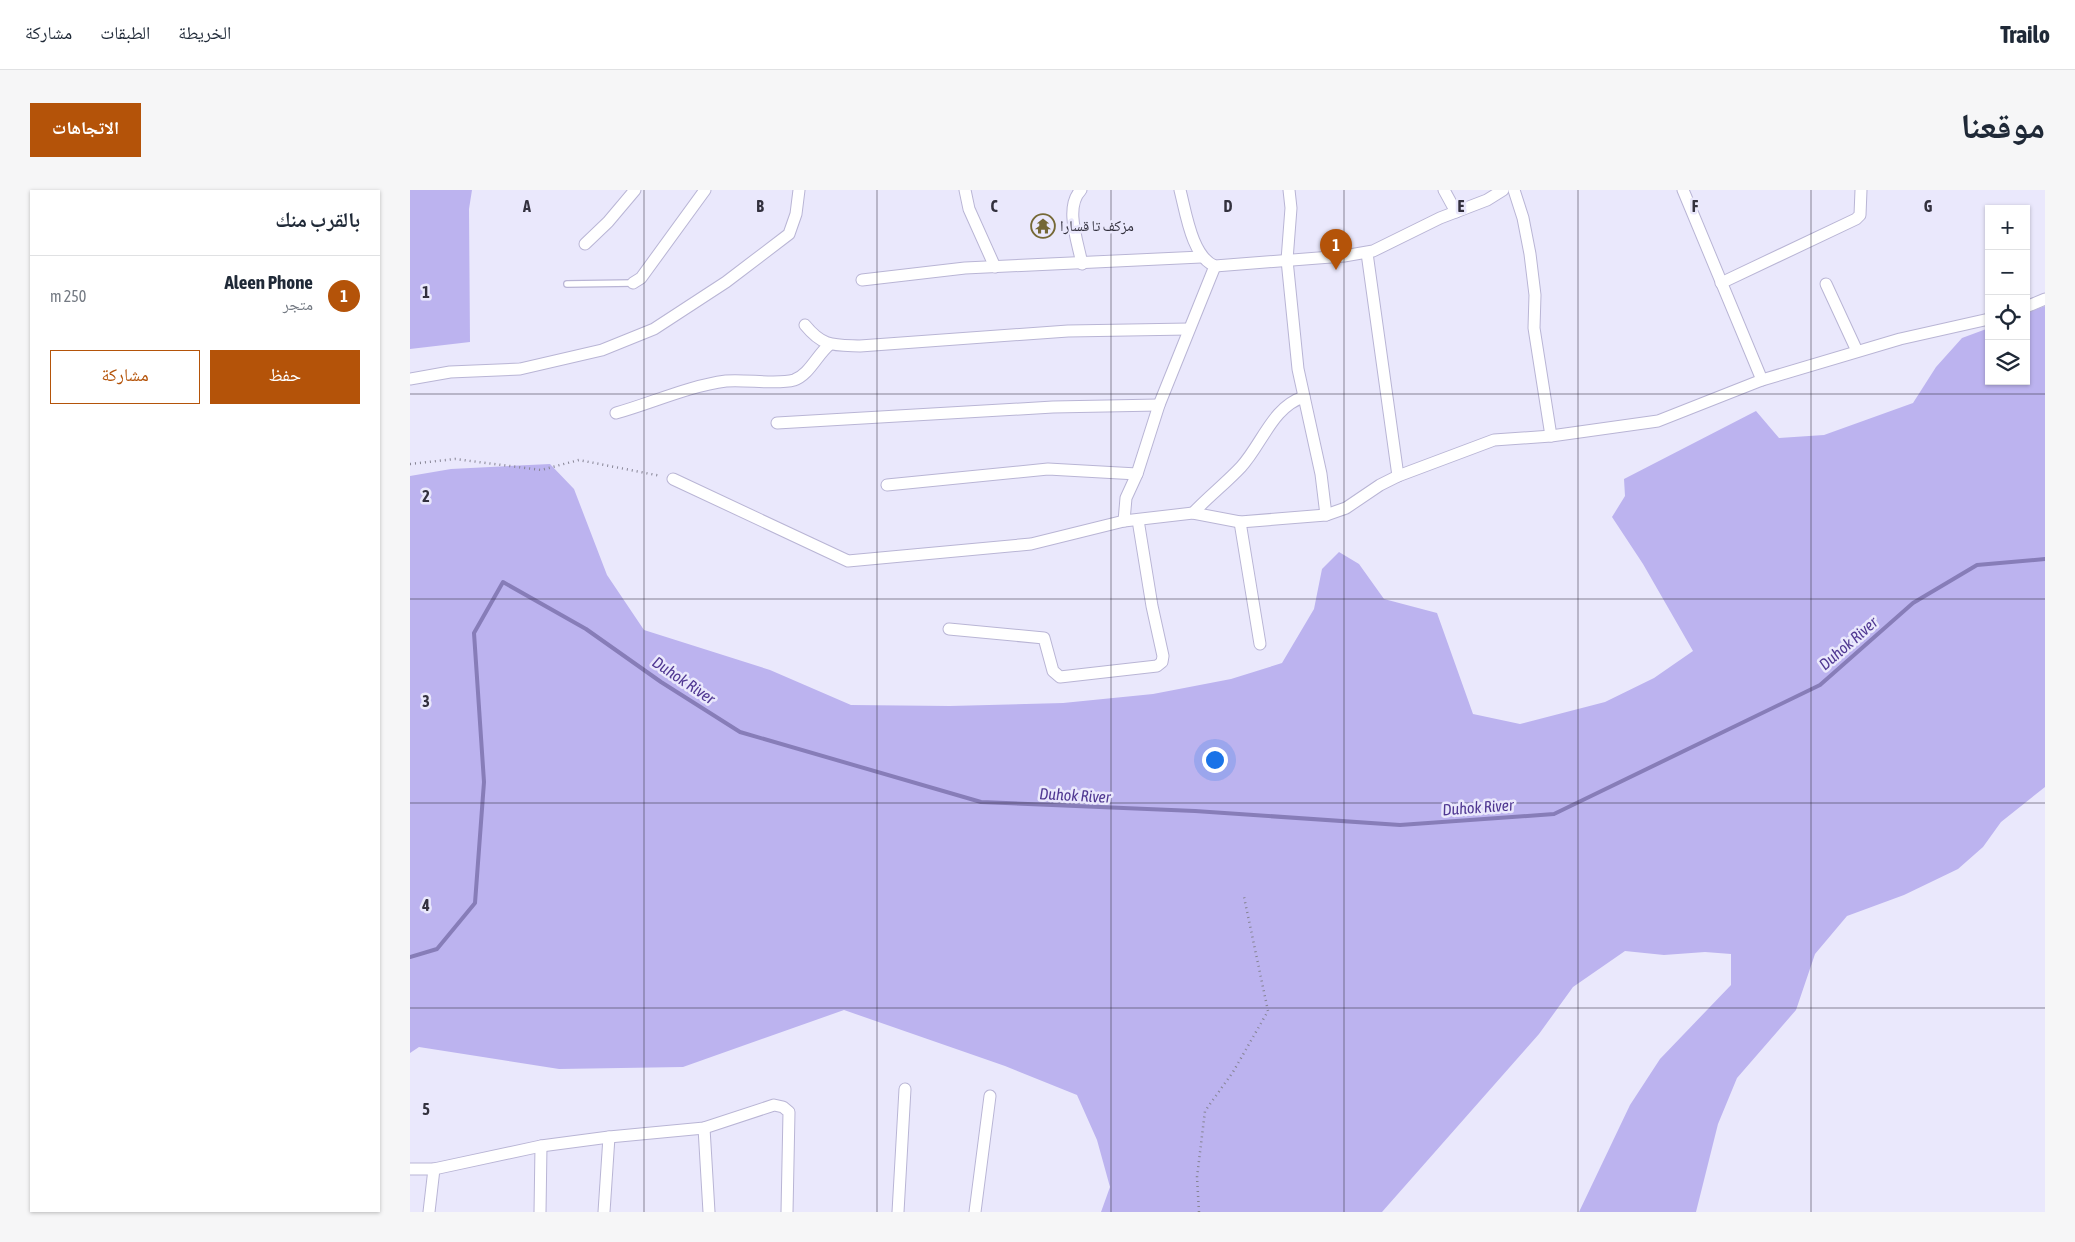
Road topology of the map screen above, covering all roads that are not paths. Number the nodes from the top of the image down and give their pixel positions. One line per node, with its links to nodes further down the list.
1 (635, 190): 14 (street)
2 (705, 190): 22 (street)
3 (799, 190): 33 (street)
4 (965, 190): 20 (street)
5 (1081, 190): 18 (street)
6 (1180, 190): 16 (street)
7 (1289, 190): 17 (street)
8 (1444, 190): 13 (street)
9 (1503, 190): 13 (street)
10 (1514, 190): 39 (street)
11 (1684, 190): 23 (street)
12 (1861, 190): 23 (street)
13 (1456, 212): 15 (street)
14 (585, 244)
15 (1366, 253): 17 (street); 41 (street)
16 (1201, 257): 18 (street); 19 (street)
17 (1287, 260): 19 (street); 35 (street)
18 (1082, 264): 20 (street)
19 (1215, 266): 30 (street)
20 (995, 267): 21 (street)
21 (862, 280)
22 (633, 283): 24 (lane)
23 (1721, 283): 34 (street)
24 (567, 284)
25 (1826, 284): 32 (street)
26 (2045, 299): 27 (street)
27 (2030, 305)
28 (1985, 320): 32 (street)
29 (805, 325): 31 (street)
30 (1188, 328): 31 (street); 36 (street)
31 (829, 345): 37 (street)
32 (1857, 351): 34 (street)
33 (410, 379)
34 (1762, 380): 39 (street)
35 (1304, 397): 44 (street); 45 (street)
36 (1159, 405): 38 (street); 40 (street)
37 (616, 413)
38 (777, 423)
39 (1551, 436): 41 (street)
40 (1137, 474): 43 (street); 47 (street)
41 (1398, 476): 45 (street)
42 (673, 479): 47 (street)
43 (887, 485)
44 (1193, 513): 46 (street); 48 (street)
45 (1326, 514): 48 (street)
46 (1138, 520): 47 (street); 49 (street)
47 (1124, 521)
48 (1240, 522): 50 (street)
49 (948, 629)
50 (1260, 644)
51 (905, 1089): 63 (street)
52 (990, 1096): 64 (street)
53 (704, 1128): 54 (street); 61 (street); 62 (street)
54 (609, 1137): 55 (street); 60 (street)
55 (541, 1146): 57 (street); 59 (street)
56 (410, 1168): 57 (street)
57 (434, 1169): 58 (street)
58 (429, 1212)
59 (540, 1212)
60 (604, 1212)
61 (709, 1212)
62 (787, 1212)
63 (898, 1212)
64 (975, 1212)

